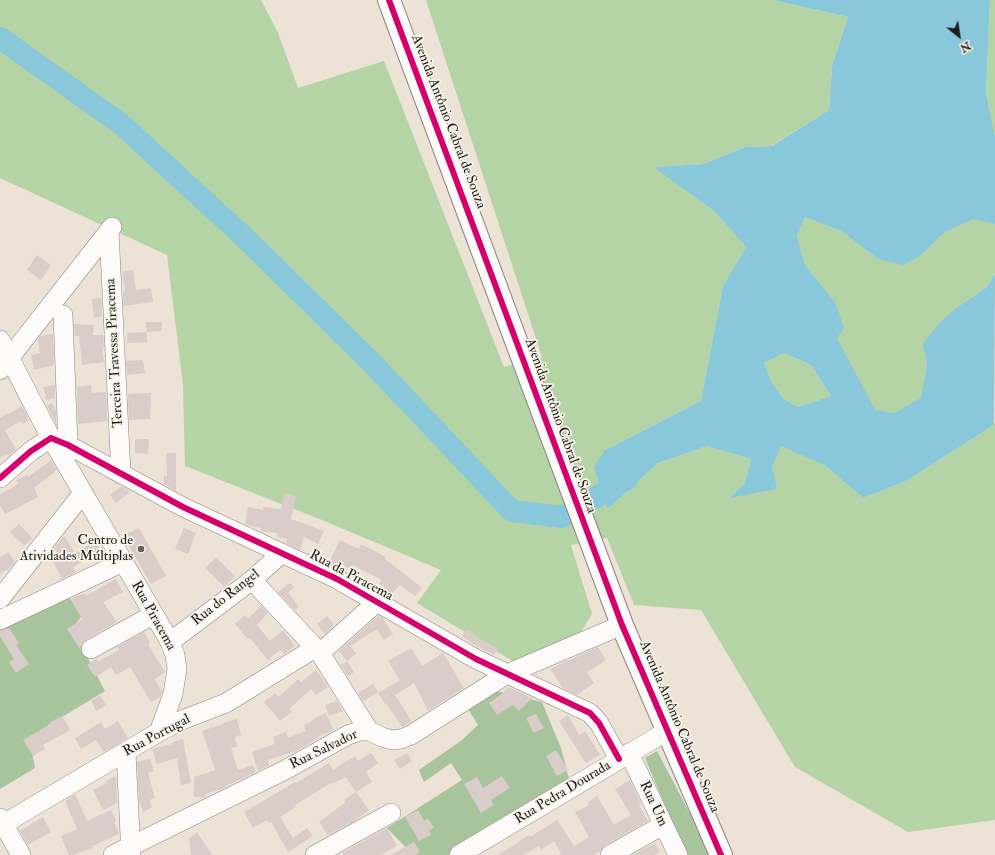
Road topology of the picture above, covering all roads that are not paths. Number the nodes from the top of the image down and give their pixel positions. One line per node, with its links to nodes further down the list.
1 (389, 0): 16 (main road, Avenida Antônio Cabral de Souza)
2 (64, 315): 5 (street)
3 (0, 340): 4 (street, Rua Piracema)
4 (5, 364): 5 (street, Rua Piracema); 6 (street, Terceira Travessa Piracema)
5 (60, 441): 6 (street, Rua da Piracema); 7 (street); 8 (street, Rua Piracema)
6 (121, 474): 9 (street, Rua da Piracema)
7 (0, 478)
8 (83, 493): 10 (street, Rua Piracema); 12 (street)
9 (282, 553): 11 (street, Rua do Rangel); 13 (street, Rua da Piracema)
10 (123, 562): 14 (street, Rua Piracema); 15 (street)
11 (252, 580): 17 (street, Rua do Rangel); 19 (street)
12 (0, 599)
13 (377, 602): 19 (street, Rua Portugal); 20 (street, Rua da Piracema)
14 (153, 615): 17 (street, Rua Piracema); 18 (street)
15 (0, 620)
16 (622, 626): 20 (street, Rua Salvador); 22 (main road, Avenida Antônio Cabral de Souza)
17 (170, 642): 23 (street, Rua Piracema)
18 (91, 649)
19 (318, 650): 21 (street); 23 (street, Rua Portugal)
20 (507, 674): 21 (street, Rua Salvador); 25 (street, Rua da Piracema)
21 (369, 731): 29 (street, Rua Salvador)
22 (667, 731): 25 (street, Rua Pedra Dourada); 37 (main road, Avenida Antônio Cabral de Souza)
23 (159, 732): 24 (street, Rua Portugal)
24 (126, 753): 27 (street, Rua Portugal); 29 (street)
25 (624, 756): 28 (street, Rua Um); 34 (street, Rua Pedra Dourada)
26 (391, 813): 30 (street)
27 (1, 823): 31 (street)
28 (663, 825): 35 (street); 36 (street, Rua Um)
29 (131, 850): 32 (street, Rua Salvador)
30 (335, 850): 33 (street)
31 (21, 855)
32 (113, 855)
33 (315, 855)
34 (459, 855)
35 (610, 855)
36 (678, 855)
37 (721, 855)

